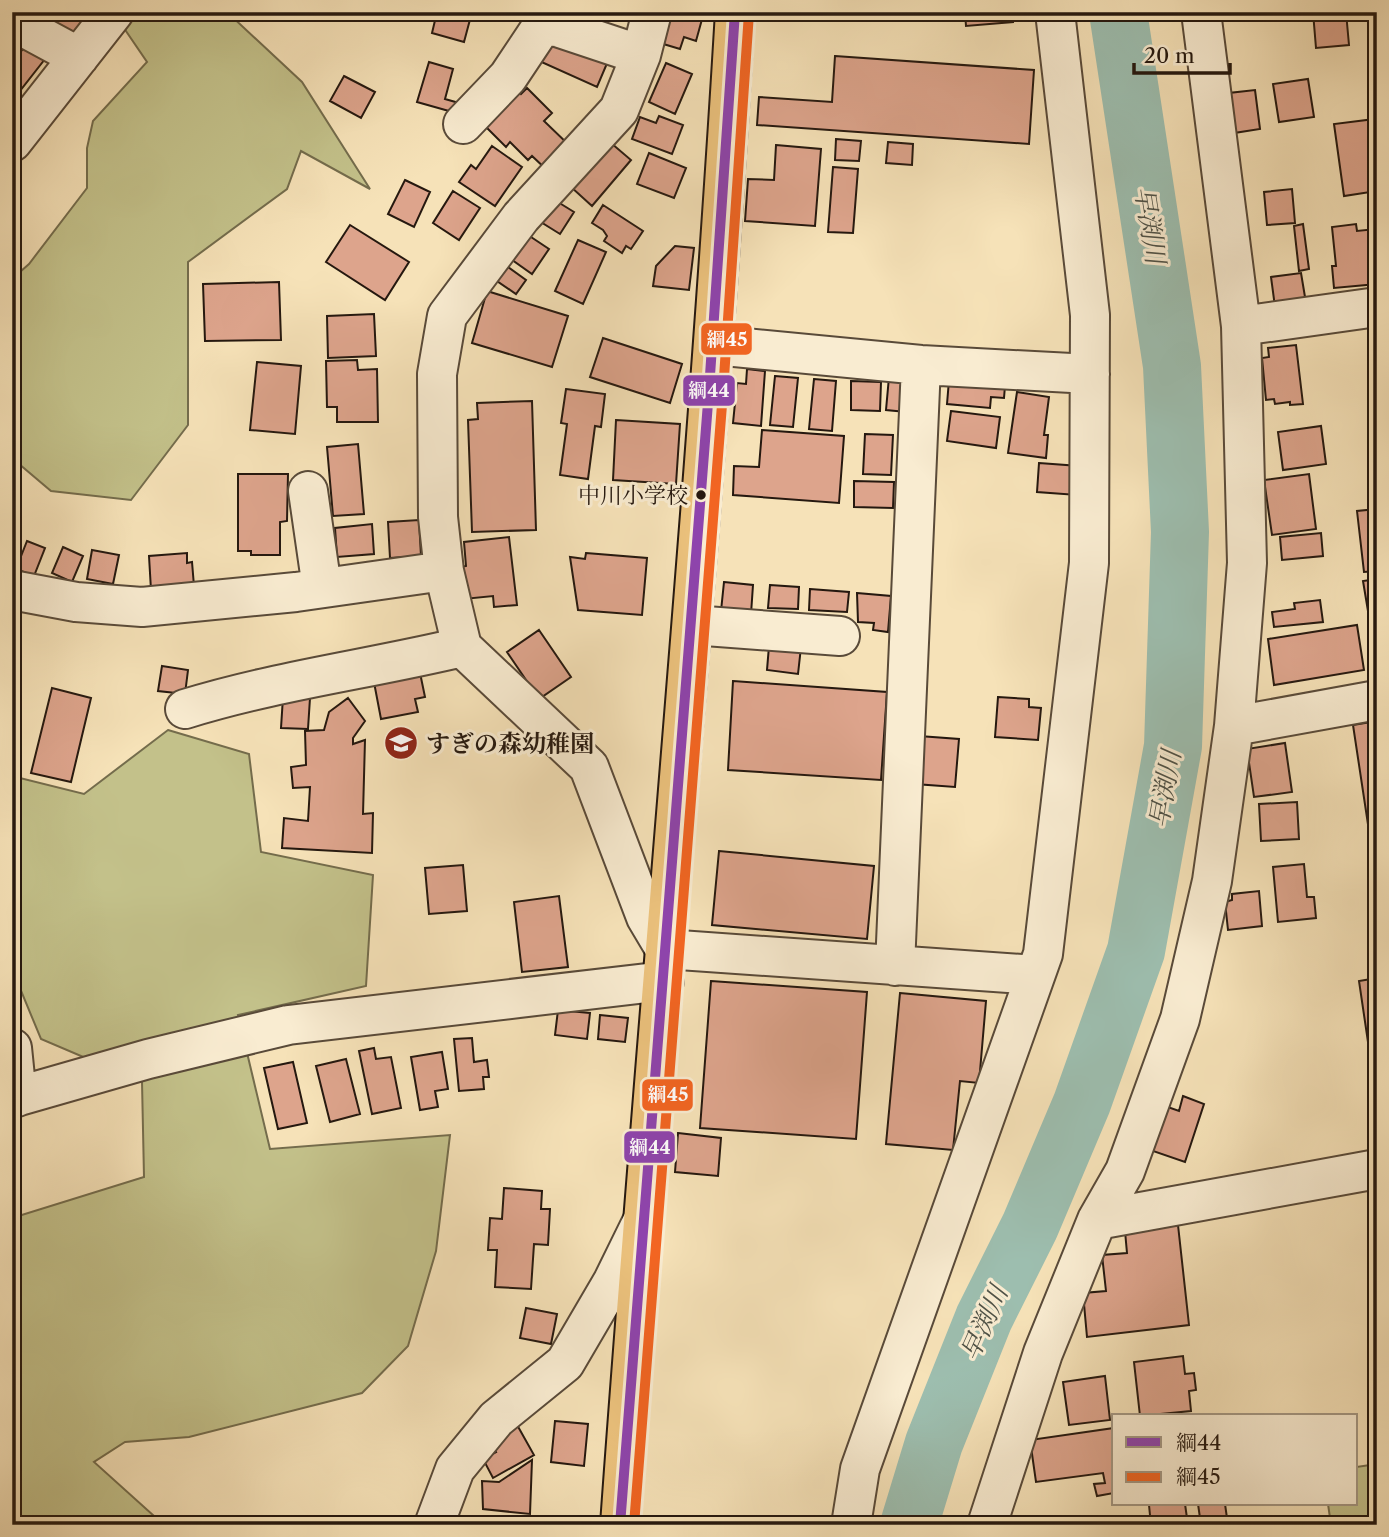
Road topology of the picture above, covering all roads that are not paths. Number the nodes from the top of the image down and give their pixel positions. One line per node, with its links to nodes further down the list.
1 (114, 12): 9 (street)
2 (652, 12): 8 (street)
3 (735, 12): 14 (main road)
4 (1055, 12): 16 (street)
5 (1201, 12): 13 (street)
6 (557, 20): 8 (street); 10 (street)
7 (12, 28): 9 (street)
8 (641, 55): 18 (street)
9 (79, 57): 11 (street)
10 (463, 124)
11 (12, 142)
12 (1377, 307): 13 (street)
13 (1241, 326): 26 (street)
14 (714, 345): 15 (street); 21 (main road)
15 (921, 365): 16 (street); 28 (street)
16 (1090, 374): 29 (street)
17 (308, 491): 19 (street)
18 (444, 571): 19 (street); 23 (street)
19 (322, 588): 20 (street)
20 (12, 590)
21 (692, 625): 22 (street); 27 (main road)
22 (840, 636)
23 (461, 647): 25 (street); 27 (street)
24 (1377, 700): 26 (street)
25 (185, 709)
26 (1234, 726): 33 (street)
27 (664, 965): 28 (street); 31 (street); 34 (main road)
28 (895, 966): 29 (street)
29 (1035, 975): 37 (street)
30 (12, 1048): 31 (street)
31 (14, 1097)
32 (1377, 1170): 33 (street)
33 (1097, 1220): 38 (street)
34 (642, 1222): 35 (street); 36 (main road)
35 (434, 1525)
36 (620, 1525)
37 (851, 1525)
38 (987, 1525)

